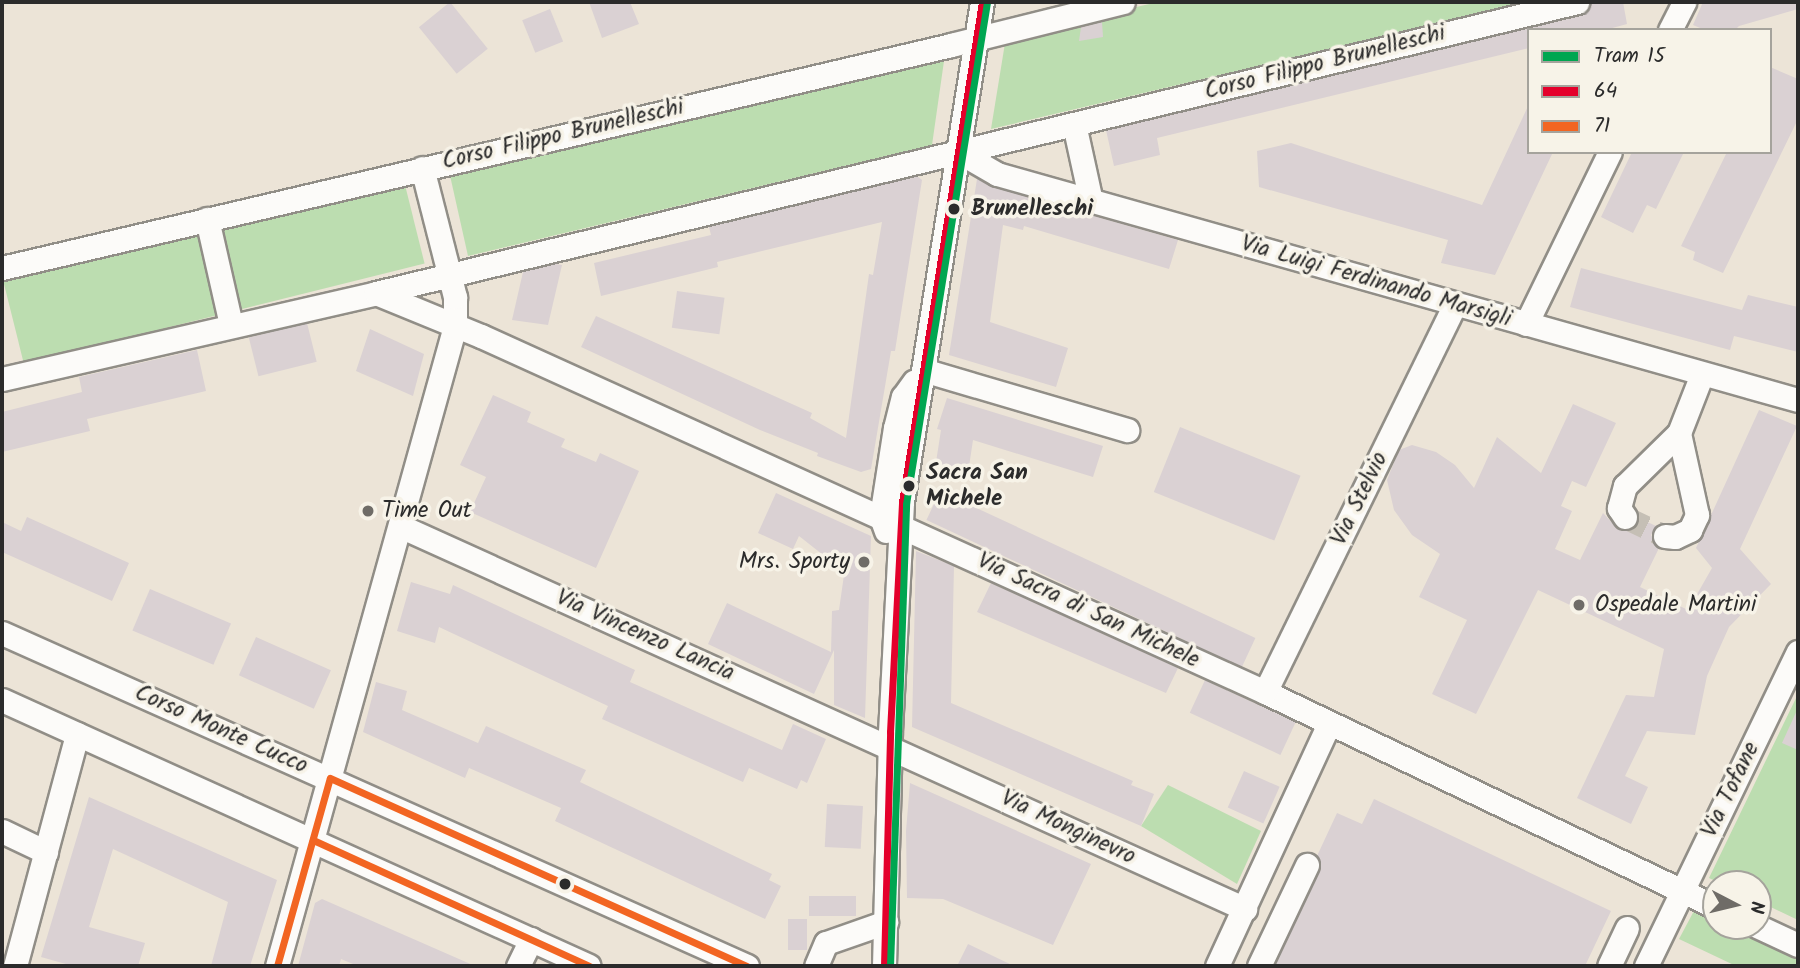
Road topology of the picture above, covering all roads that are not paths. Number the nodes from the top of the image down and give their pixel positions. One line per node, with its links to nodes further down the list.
1 (982, 2): 6 (street)
2 (1123, 2): 6 (street, Corso Filippo Brunelleschi)
3 (1577, 2): 7 (street, Corso Filippo Brunelleschi)
4 (1684, 2): 5 (street)
5 (1671, 28)
6 (975, 38): 8 (street); 10 (street, Corso Filippo Brunelleschi)
7 (1074, 124): 8 (street, Corso Filippo Brunelleschi); 11 (street)
8 (959, 152): 11 (street, Via Luigi Ferdinando Marsigli); 14 (street, Corso Filippo Brunelleschi); 20 (street)
9 (1609, 154): 17 (street)
10 (422, 168): 12 (street, Corso Filippo Brunelleschi); 14 (street)
11 (1091, 201): 16 (street, Via Luigi Ferdinando Marsigli)
12 (207, 219): 13 (street, Corso Filippo Brunelleschi); 18 (street)
13 (2, 268)
14 (449, 274): 15 (street, Corso Filippo Brunelleschi); 19 (street)
15 (376, 293): 18 (street, Corso Filippo Brunelleschi); 19 (street, Via Sacra di San Michele)
16 (1455, 305): 17 (street, Via Luigi Ferdinando Marsigli); 32 (street, Via Stelvio)
17 (1526, 324): 21 (street, Via Luigi Ferdinando Marsigli)
18 (231, 325): 22 (street, Corso Filippo Brunelleschi)
19 (455, 326): 27 (street, Via Sacra di San Michele); 28 (street)
20 (923, 370): 24 (street); 27 (street)
21 (1702, 374): 23 (street, Via Luigi Ferdinando Marsigli); 25 (street)
22 (2, 379)
23 (1798, 400)
24 (1127, 430)
25 (1679, 433): 26 (street); 29 (street)
26 (1625, 517)
27 (890, 521): 32 (street, Via Sacra di San Michele); 36 (street)
28 (400, 526): 36 (street, Via Vincenzo Lancia); 37 (street)
29 (1665, 536)
30 (2, 633): 37 (street, Corso Monte Cucco)
31 (1798, 652): 42 (street, Via Tofane)
32 (1265, 692): 34 (street, Via Sacra di San Michele)
33 (2, 700): 35 (street)
34 (1329, 724): 42 (street, Via Sacra di San Michele); 44 (street)
35 (77, 734): 39 (street); 40 (street)
36 (890, 747): 44 (street, Via Monginevro); 45 (street)
37 (330, 778): 39 (street); 54 (street, Corso Monte Cucco)
38 (2, 831): 40 (street)
39 (313, 840): 48 (street); 51 (street)
40 (46, 852): 50 (street)
41 (1307, 865): 58 (street)
42 (1682, 891): 43 (street, Via Sacra di San Michele); 60 (street, Via Tofane)
43 (1702, 900)
44 (1245, 909): 57 (street)
45 (886, 922): 55 (street); 56 (street)
46 (1627, 928): 59 (street)
47 (1772, 933): 49 (street)
48 (531, 939): 52 (street); 53 (street)
49 (1798, 945)
50 (15, 966)
51 (277, 966)
52 (518, 966)
53 (589, 966)
54 (747, 966)
55 (816, 966)
56 (884, 966)
57 (1217, 966)
58 (1259, 966)
59 (1609, 966)
60 (1646, 966)

